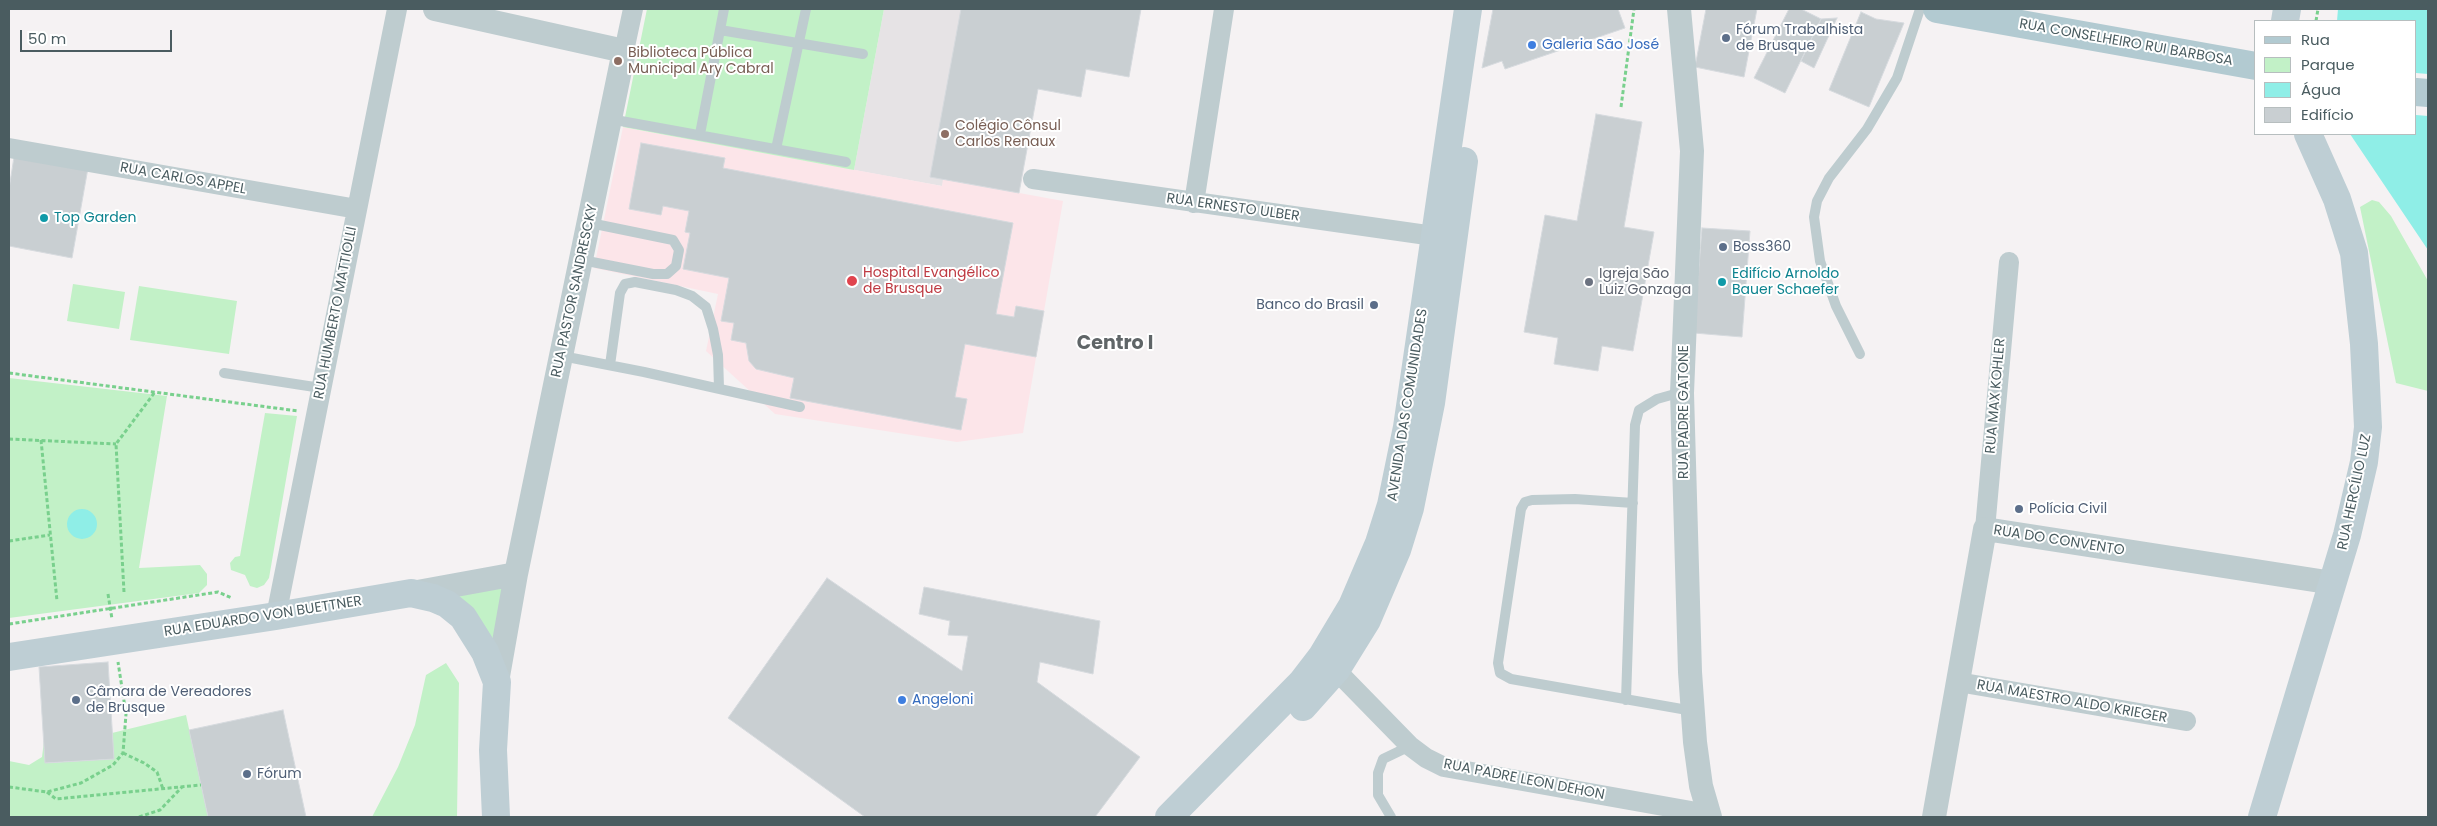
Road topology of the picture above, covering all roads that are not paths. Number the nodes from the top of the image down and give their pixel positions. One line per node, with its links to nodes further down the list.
1 (397, 9): 26 (street, RUA HUMBERTO MATTIOLLI)
2 (435, 9): 14 (street)
3 (633, 9): 14 (street, RUA PASTOR SANDRESCKY)
4 (724, 9): 12 (lane)
5 (806, 9): 13 (lane)
6 (1224, 9): 25 (street)
7 (1468, 9): 16 (main road, AVENIDA DAS COMUNIDADES)
8 (1486, 9): 16 (main road, AVENIDA DAS COMUNIDADES)
9 (1680, 9): 37 (street, RUA PADRE GATONE)
10 (1920, 9): 31 (lane)
11 (1937, 9): 17 (main road, RUA CONSELHEIRO RUI BARBOSA)
12 (720, 30): 13 (lane); 19 (lane)
13 (799, 43): 15 (lane); 22 (lane)
14 (624, 51): 18 (street, RUA PASTOR SANDRESCKY)
15 (864, 54)
16 (1469, 63): 28 (main road, AVENIDA DAS COMUNIDADES)
17 (2254, 66)
18 (610, 119): 19 (lane); 27 (street, RUA PASTOR SANDRESCKY)
19 (700, 134): 22 (lane)
20 (2308, 135): 42 (main road, RUA HERCÍLIO LUZ)
21 (9, 148): 26 (street, RUA CARLOS APPEL)
22 (776, 149): 23 (lane)
23 (846, 162)
24 (1033, 179): 25 (street, RUA ERNESTO ULBER)
25 (1194, 203): 28 (street, RUA ERNESTO ULBER)
26 (357, 209): 35 (street, RUA HUMBERTO MATTIOLLI)
27 (590, 223): 29 (street, RUA PASTOR SANDRESCKY); 29 (lane)
28 (1443, 237): 46 (main road, AVENIDA DAS COMUNIDADES)
29 (582, 260): 32 (street, RUA PASTOR SANDRESCKY)
30 (2009, 262): 40 (street, RUA MAX KOHLER)
31 (1860, 354)
32 (562, 356): 33 (lane); 41 (street, RUA PASTOR SANDRESCKY)
33 (610, 365): 36 (lane); 36 (lane)
34 (224, 373): 35 (lane)
35 (321, 388): 44 (street, RUA HUMBERTO MATTIOLLI)
36 (719, 388): 38 (lane)
37 (1683, 392): 39 (lane); 50 (street, RUA PADRE GATONE)
38 (800, 407)
39 (1633, 503): 49 (lane); 49 (lane)
40 (1985, 530): 42 (street, RUA DO CONVENTO); 48 (street, RUA DO CONVENTO)
41 (516, 574): 43 (street, RUA EDUARDO VON BUETTNER); 47 (street, RUA PASTOR SANDRESCKY)
42 (2333, 583): 62 (main road, RUA HERCÍLIO LUZ)
43 (411, 593): 44 (main road, RUA EDUARDO VON BUETTNER); 47 (main road)
44 (276, 616): 45 (main road, RUA EDUARDO VON BUETTNER)
45 (9, 658)
46 (1329, 663): 52 (street, RUA PADRE LEON DEHON); 58 (main road, AVENIDA DAS COMUNIDADES); 59 (main road, AVENIDA DAS COMUNIDADES)
47 (497, 682): 53 (main road)
48 (1958, 682): 51 (street, RUA MAESTRO ALDO KRIEGER); 61 (street, RUA DO CONVENTO)
49 (1626, 700): 50 (lane)
50 (1693, 711): 55 (street, RUA PADRE GATONE)
51 (2186, 721)
52 (1410, 746): 54 (street, RUA PADRE LEON DEHON); 60 (lane)
53 (493, 750): 56 (main road); 57 (main road)
54 (1658, 811): 55 (street, RUA PADRE LEON DEHON)
55 (1709, 816)
56 (496, 817)
57 (513, 817)
58 (1169, 817)
59 (1194, 817)
60 (1391, 817)
61 (1934, 817)
62 (2262, 817)

